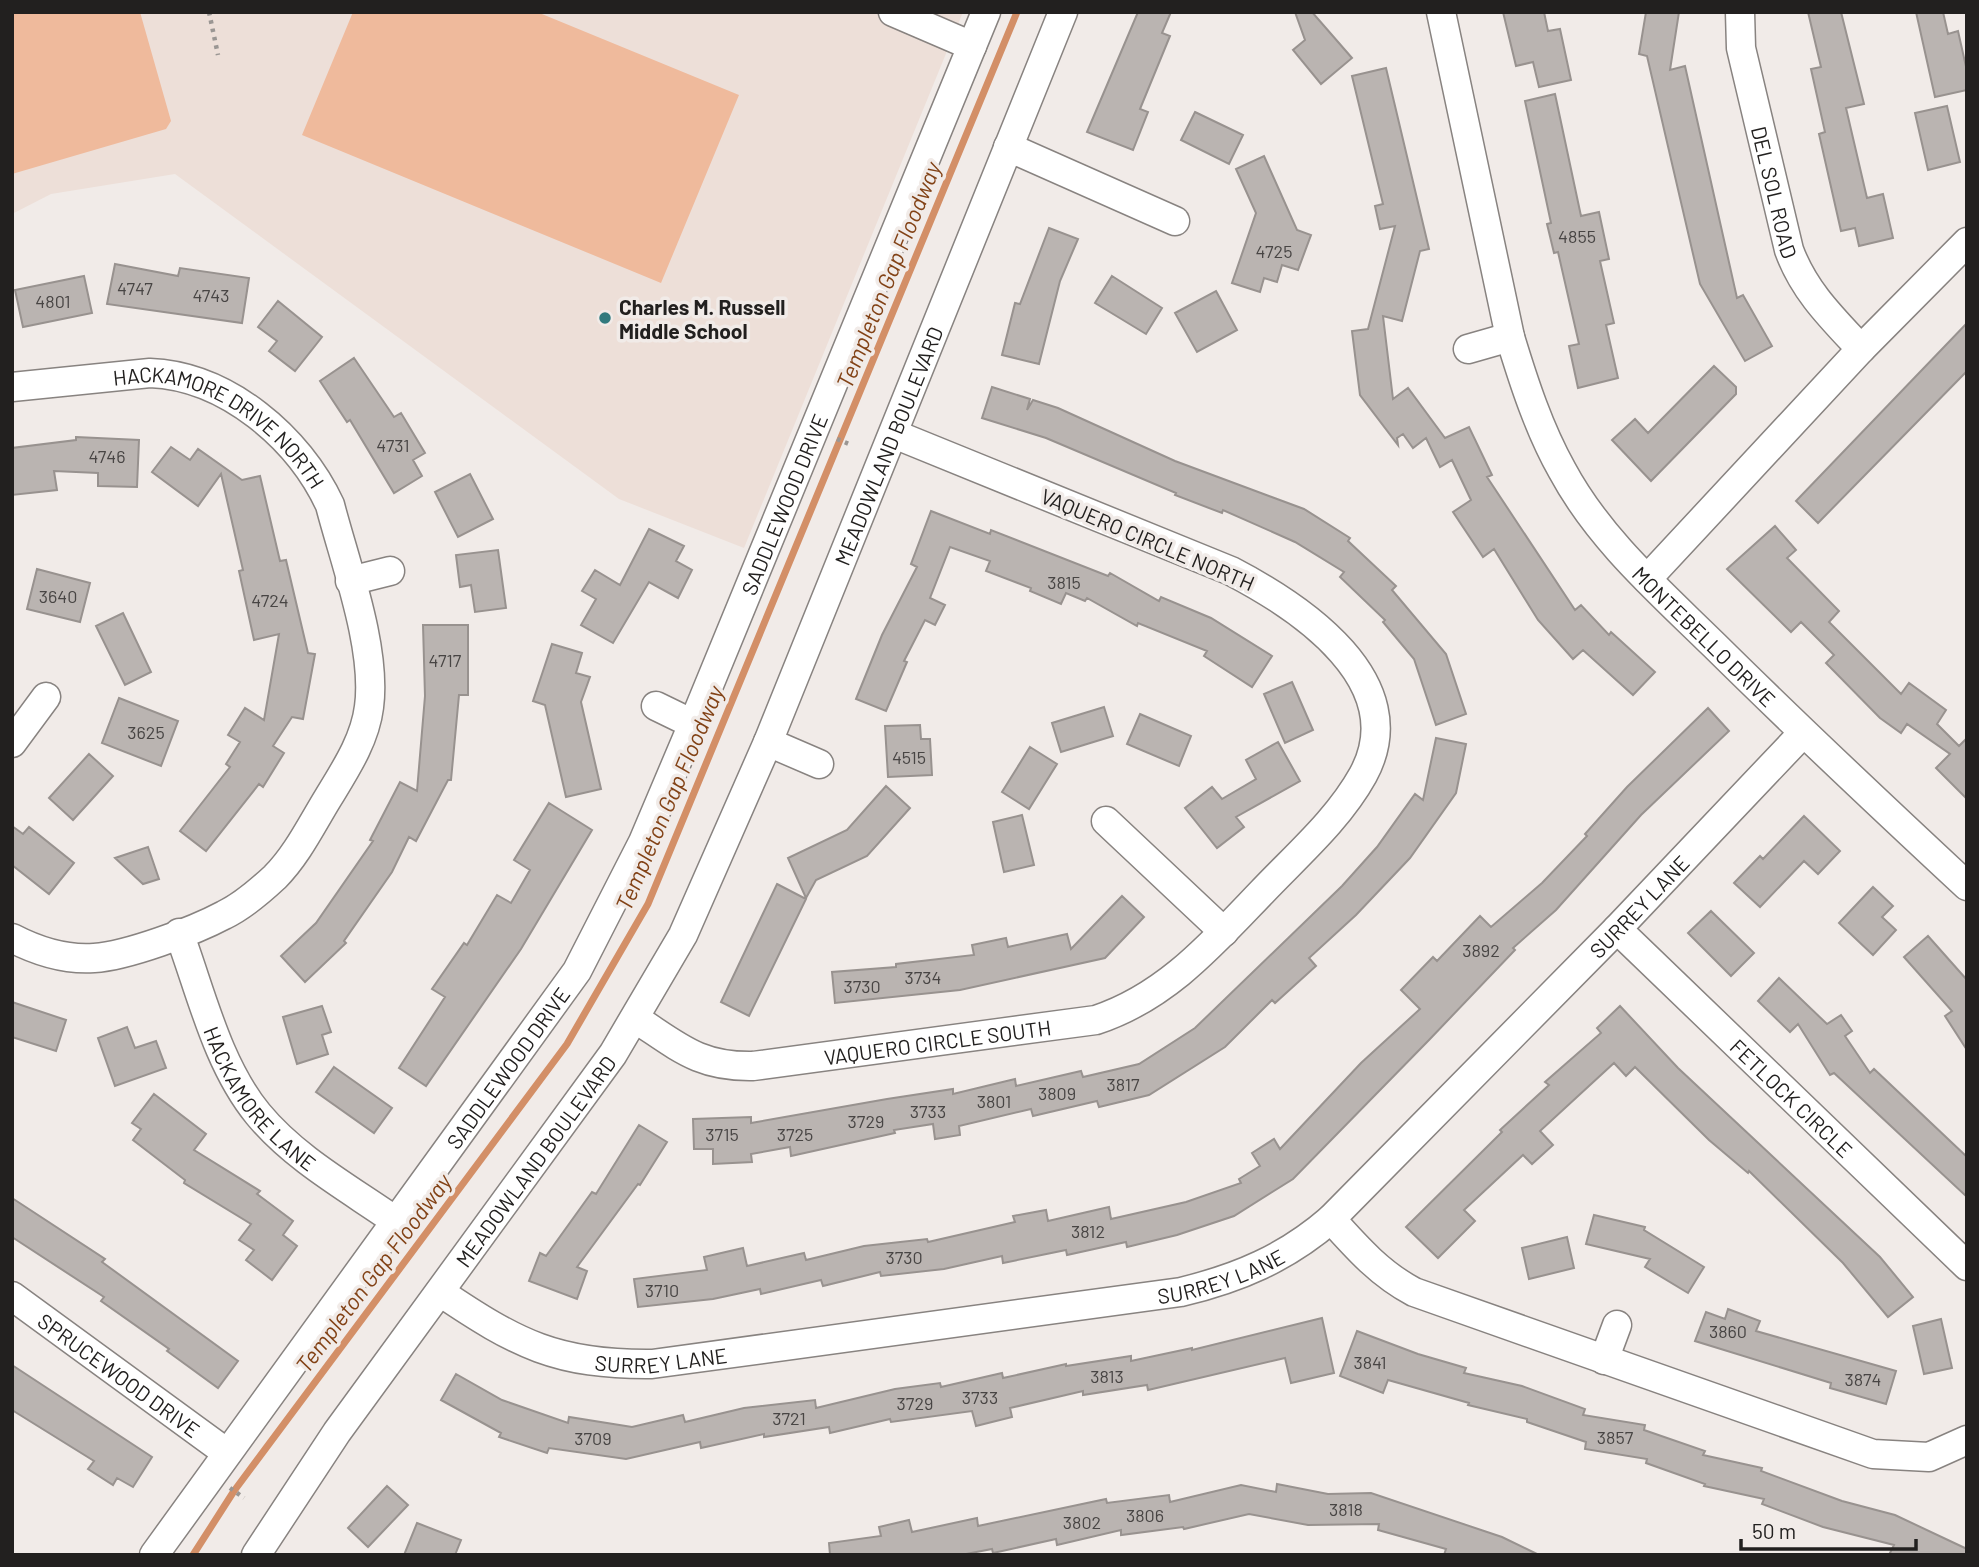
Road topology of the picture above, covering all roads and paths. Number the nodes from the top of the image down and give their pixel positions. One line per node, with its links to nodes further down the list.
1 (209, 12): 8 (path)
2 (893, 12): 7 (street)
3 (986, 12): 7 (street, SADDLEWOOD DRIVE)
4 (1063, 12): 9 (street, MEADOWLAND BOULEVARD)
5 (1441, 12): 12 (street, MONTEBELLO DRIVE)
6 (1740, 12): 14 (street, DEL SOL ROAD)
7 (972, 46): 24 (street, SADDLEWOOD DRIVE)
8 (218, 55)
9 (1008, 147): 10 (street); 16 (street, MEADOWLAND BOULEVARD)
10 (1175, 221)
11 (1967, 242): 14 (street)
12 (1510, 337): 13 (street); 20 (street, MONTEBELLO DRIVE)
13 (1468, 349)
14 (1861, 349): 20 (street)
15 (12, 387): 21 (street, HACKAMORE DRIVE NORTH)
16 (894, 434): 26 (street, MEADOWLAND BOULEVARD); 31 (street, VAQUERO CIRCLE NORTH)
17 (832, 437): 18 (path)
18 (849, 444)
19 (390, 570): 21 (street)
20 (1647, 579): 25 (street, MONTEBELLO DRIVE)
21 (349, 581): 34 (street, HACKAMORE DRIVE NORTH)
22 (46, 697): 27 (street)
23 (656, 706): 24 (street)
24 (693, 724): 38 (street, SADDLEWOOD DRIVE)
25 (1803, 733): 30 (street, MONTEBELLO DRIVE); 32 (street, SURREY LANE)
26 (768, 742): 28 (street); 36 (street, MEADOWLAND BOULEVARD)
27 (12, 743)
28 (819, 764)
29 (1106, 821): 33 (street)
30 (1967, 886)
31 (1254, 900): 33 (street, VAQUERO CIRCLE SOUTH)
32 (1617, 929): 37 (street, SURREY LANE); 39 (street, FETLOCK CIRCLE)
33 (1224, 932): 36 (street, VAQUERO CIRCLE SOUTH)
34 (180, 933): 35 (street, HACKAMORE DRIVE NORTH); 38 (street, HACKAMORE LANE)
35 (12, 938)
36 (636, 1019): 40 (street, MEADOWLAND BOULEVARD)
37 (1331, 1219): 40 (street, SURREY LANE); 43 (street)
38 (397, 1222): 45 (street, SADDLEWOOD DRIVE)
39 (1967, 1266)
40 (440, 1292): 46 (street, MEADOWLAND BOULEVARD)
41 (12, 1296): 45 (street, SPRUCEWOOD DRIVE)
42 (1617, 1325): 43 (street)
43 (1604, 1360): 44 (street)
44 (1966, 1442)
45 (227, 1453): 47 (street, SADDLEWOOD DRIVE)
46 (265, 1551)
47 (154, 1555)

